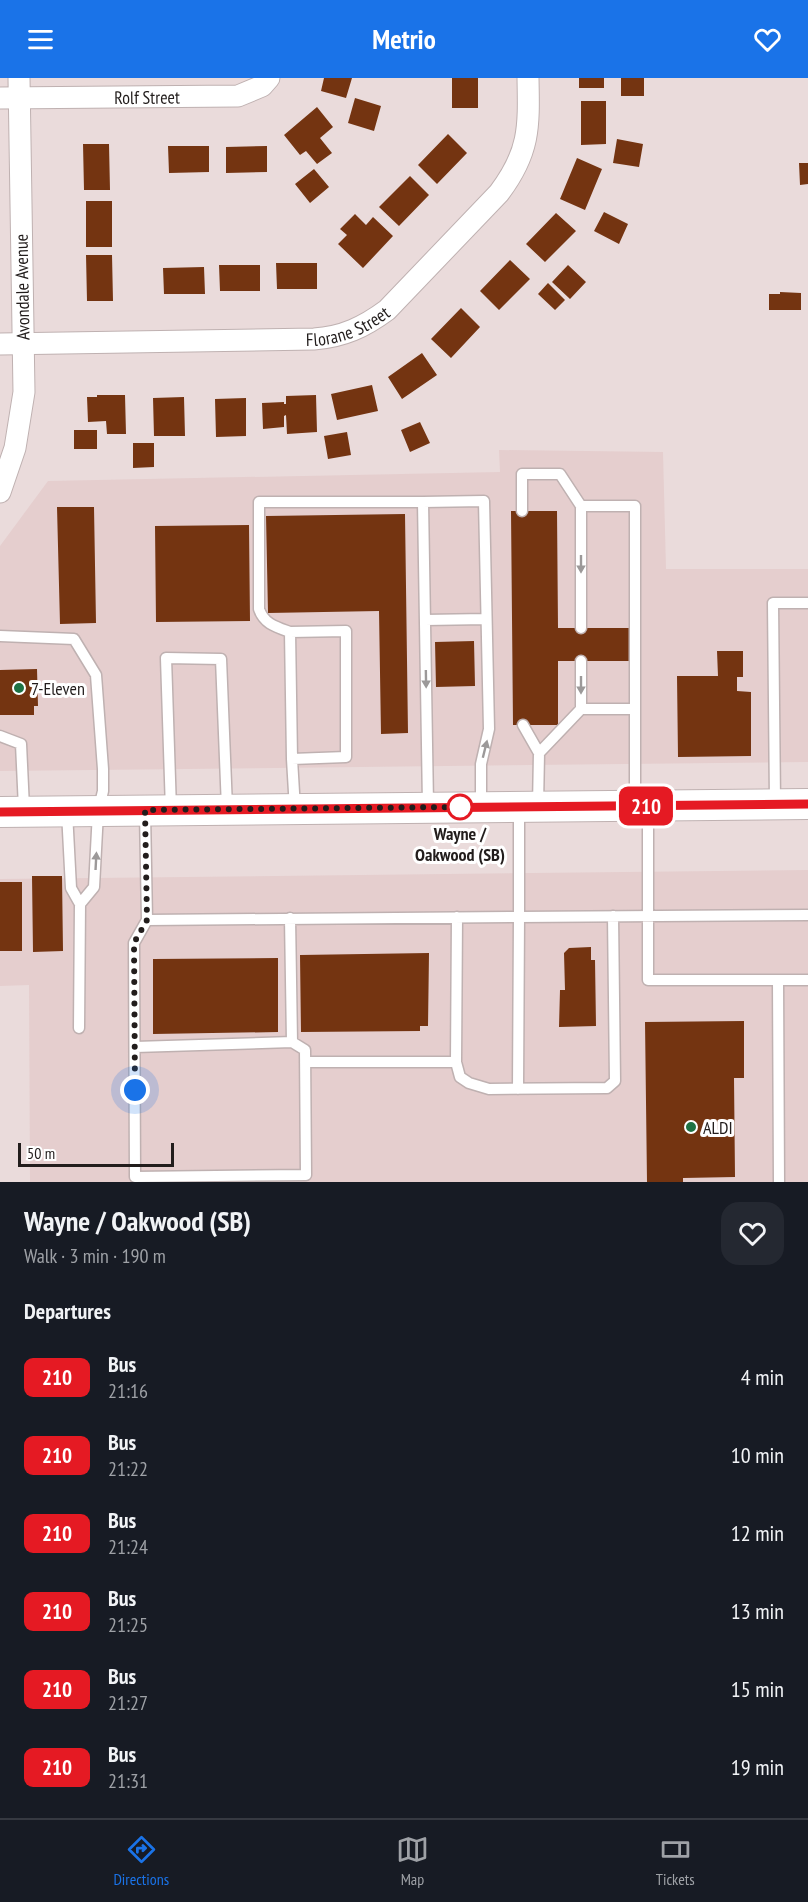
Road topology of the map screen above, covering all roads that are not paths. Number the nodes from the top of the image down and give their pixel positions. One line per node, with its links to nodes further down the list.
1 (269, 78): 3 (street, Rolf Street)
2 (528, 78): 4 (street, Florane Street)
3 (13, 91): 4 (street, Avondale Avenue)
4 (22, 343): 5 (street, Florane Street); 6 (street, Avondale Avenue)
5 (0, 344)
6 (0, 492)
7 (423, 502): 11 (lane); 12 (lane); 14 (lane)
8 (581, 506): 9 (lane); 13 (lane, one-way to 13); 18 (lane)
9 (522, 511)
10 (808, 603): 23 (lane)
11 (486, 619): 12 (lane); 27 (lane, one-way to 11)
12 (425, 620): 28 (lane, one-way to 28)
13 (581, 628)
14 (290, 632): 22 (lane); 22 (lane)
15 (0, 636): 34 (lane)
16 (581, 661): 17 (lane, one-way to 17)
17 (581, 709): 18 (lane); 21 (lane)
18 (635, 709): 26 (lane)
19 (524, 725): 21 (lane)
20 (0, 736): 32 (lane)
21 (539, 753): 25 (lane)
22 (292, 759): 29 (lane)
23 (776, 804): 24 (main road); 26 (main road)
24 (808, 804)
25 (528, 806): 26 (main road); 27 (main road); 40 (lane)
26 (641, 806): 38 (lane)
27 (481, 807): 28 (main road)
28 (428, 808): 29 (main road)
29 (295, 809): 31 (main road)
30 (158, 810): 31 (main road); 31 (lane); 34 (main road); 42 (lane)
31 (228, 810)
32 (12, 812): 33 (main road)
33 (67, 812): 34 (main road); 35 (lane)
34 (98, 812): 35 (lane, one-way to 34)
35 (80, 904): 45 (lane)
36 (808, 915): 38 (lane)
37 (613, 916): 38 (lane); 40 (lane); 50 (lane)
38 (648, 916): 43 (lane)
39 (457, 917): 40 (lane); 41 (lane); 49 (lane)
40 (519, 917): 50 (lane)
41 (290, 918): 42 (lane); 46 (lane)
42 (147, 920): 47 (lane)
43 (778, 980): 44 (lane); 51 (lane)
44 (808, 980)
45 (79, 1028)
46 (292, 1042): 47 (lane); 48 (lane)
47 (135, 1047): 48 (lane)
48 (305, 1062): 49 (lane)
49 (456, 1062): 50 (lane)
50 (518, 1089)
51 (778, 1182)

